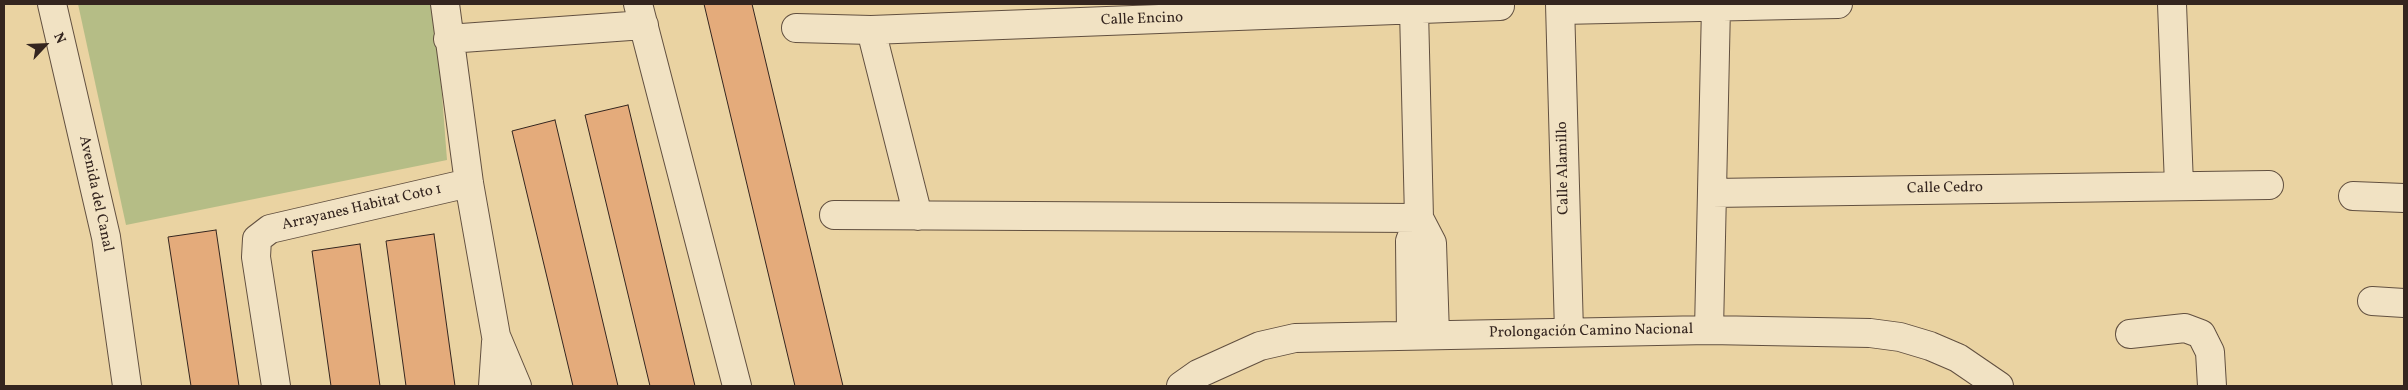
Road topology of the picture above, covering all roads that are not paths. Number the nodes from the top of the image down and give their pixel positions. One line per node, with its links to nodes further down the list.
1 (52, 4): 29 (street, Avenida del Canal)
2 (445, 4): 12 (street)
3 (1838, 4): 6 (street)
4 (2172, 4): 14 (street)
5 (1500, 6): 8 (street, Calle Encino)
6 (1716, 6): 7 (street); 16 (street)
7 (1561, 7): 25 (street, Calle Alamillo)
8 (1414, 10): 11 (street, Calle Encino); 21 (street)
9 (641, 14): 12 (street); 33 (street)
10 (796, 28): 11 (street, Calle Encino)
11 (871, 30): 20 (street)
12 (448, 38): 13 (street)
13 (469, 184): 28 (street); 30 (street, Arrayanes Habitat Coto 1)
14 (2179, 185): 15 (street, Calle Cedro); 16 (street, Calle Cedro)
15 (2269, 185)
16 (1712, 193): 24 (street)
17 (2353, 196): 18 (street)
18 (2404, 198)
19 (834, 215): 20 (street)
20 (918, 216): 21 (street)
21 (1419, 218): 27 (street)
22 (2372, 301): 23 (street)
23 (2404, 303)
24 (1709, 330): 25 (street, Prolongación Camino Nacional); 35 (street, Prolongación Camino Nacional)
25 (1569, 332): 27 (street, Prolongación Camino Nacional)
26 (2130, 334): 36 (street)
27 (1423, 335): 34 (street, Prolongación Camino Nacional)
28 (496, 336): 31 (street); 32 (street)
29 (127, 386)
30 (276, 386)
31 (493, 386)
32 (517, 386)
33 (737, 386)
34 (1181, 386)
35 (1999, 386)
36 (2212, 386)

